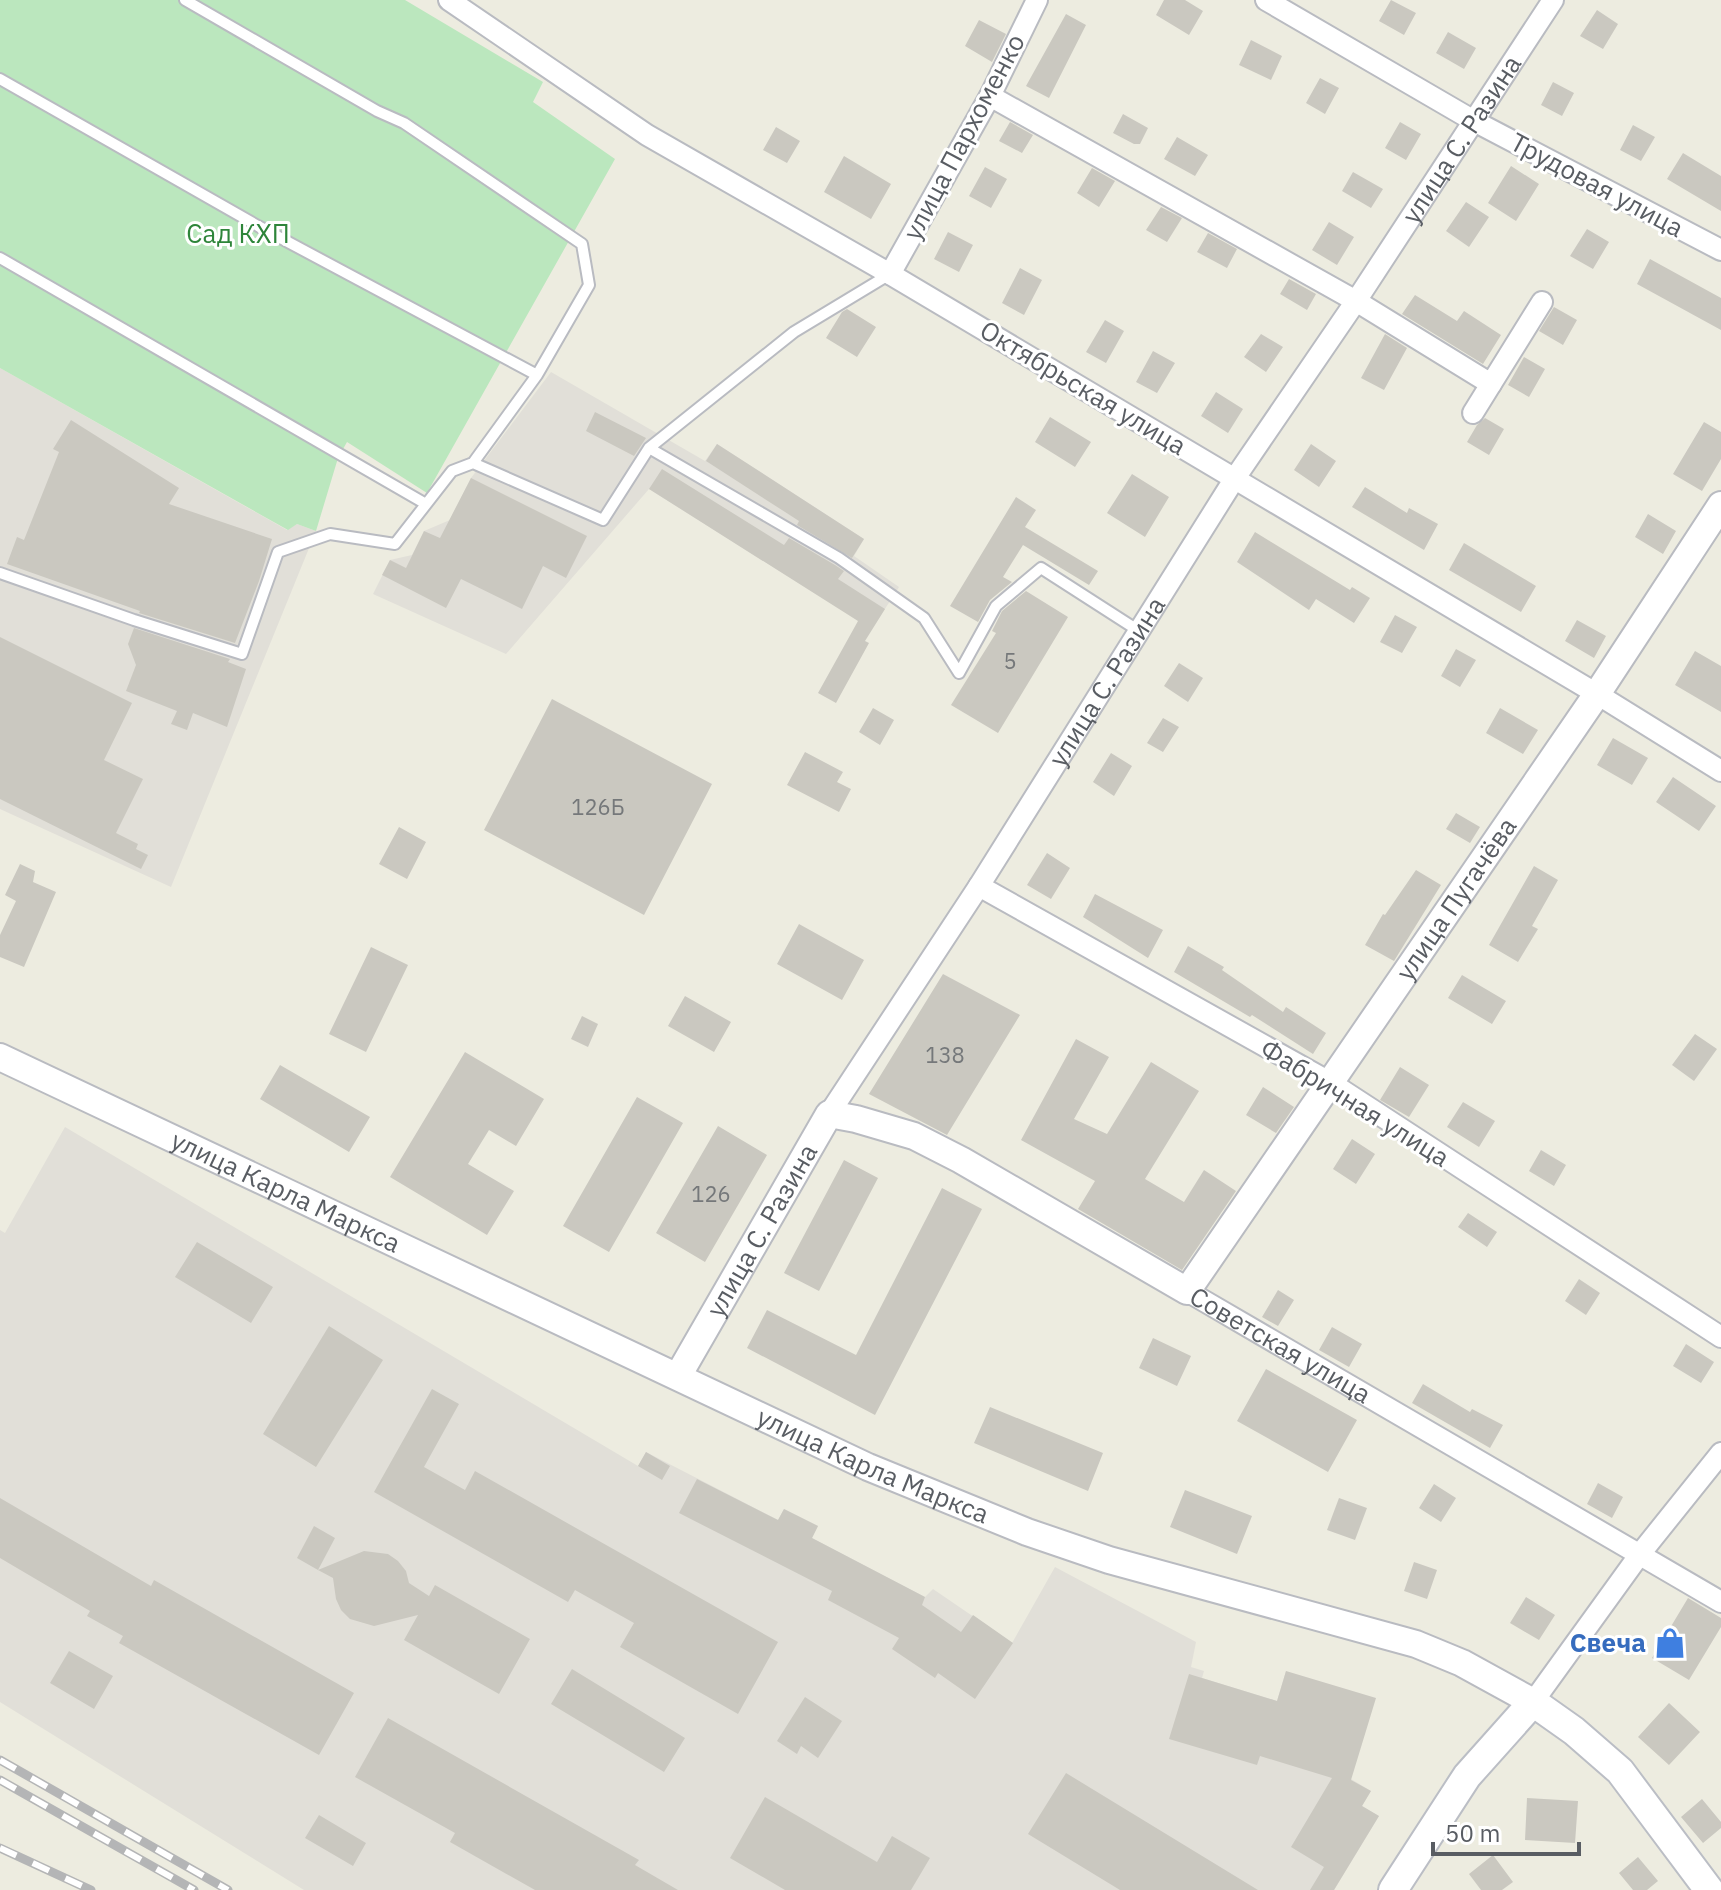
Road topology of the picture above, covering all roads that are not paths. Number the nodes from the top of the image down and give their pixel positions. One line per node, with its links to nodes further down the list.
1 (185, 0): 14 (lane)
2 (1037, 0): 7 (street, улица Пархоменко)
3 (1266, 0): 8 (street, Трудовая улица)
4 (1553, 0): 8 (street, улица С. Разина)
5 (460, 3): 11 (street, Октябрьская улица)
6 (0, 79): 14 (lane)
7 (990, 96): 11 (street, улица Пархоменко); 12 (street)
8 (1474, 121): 9 (street, Трудовая улица); 12 (street, улица С. Разина)
9 (1721, 250)
10 (0, 258): 20 (lane)
11 (890, 274): 17 (lane); 19 (street, Октябрьская улица)
12 (1356, 301): 15 (street); 19 (street, улица С. Разина)
13 (1542, 302): 15 (street)
14 (537, 375): 18 (lane)
15 (1491, 384): 16 (street)
16 (1473, 413)
17 (649, 448): 18 (lane); 23 (lane)
18 (473, 463): 20 (lane)
19 (1235, 478): 23 (street, улица С. Разина); 24 (street, Октябрьская улица)
20 (426, 504): 22 (lane)
21 (1721, 505): 24 (street, улица Пугачёва)
22 (0, 573)
23 (1139, 631): 26 (street, улица С. Разина)
24 (1597, 694): 25 (street, Октябрьская улица); 28 (street, улица Пугачёва)
25 (1721, 771)
26 (979, 886): 28 (street, Фабричная улица); 29 (street, улица С. Разина)
27 (0, 1057): 32 (street, улица Карла Маркса)
28 (1331, 1083): 30 (street, улица Пугачёва); 31 (street, Фабричная улица)
29 (829, 1114): 30 (street, Советская улица); 32 (street, улица С. Разина)
30 (1187, 1291): 34 (street, Советская улица)
31 (1721, 1337)
32 (678, 1376): 36 (street, улица Карла Маркса)
33 (1721, 1453): 34 (street)
34 (1640, 1554): 35 (street, Советская улица); 36 (street)
35 (1721, 1602)
36 (1533, 1702): 37 (main road); 38 (main road, улица Карла Маркса)
37 (1393, 1890)
38 (1709, 1890)

